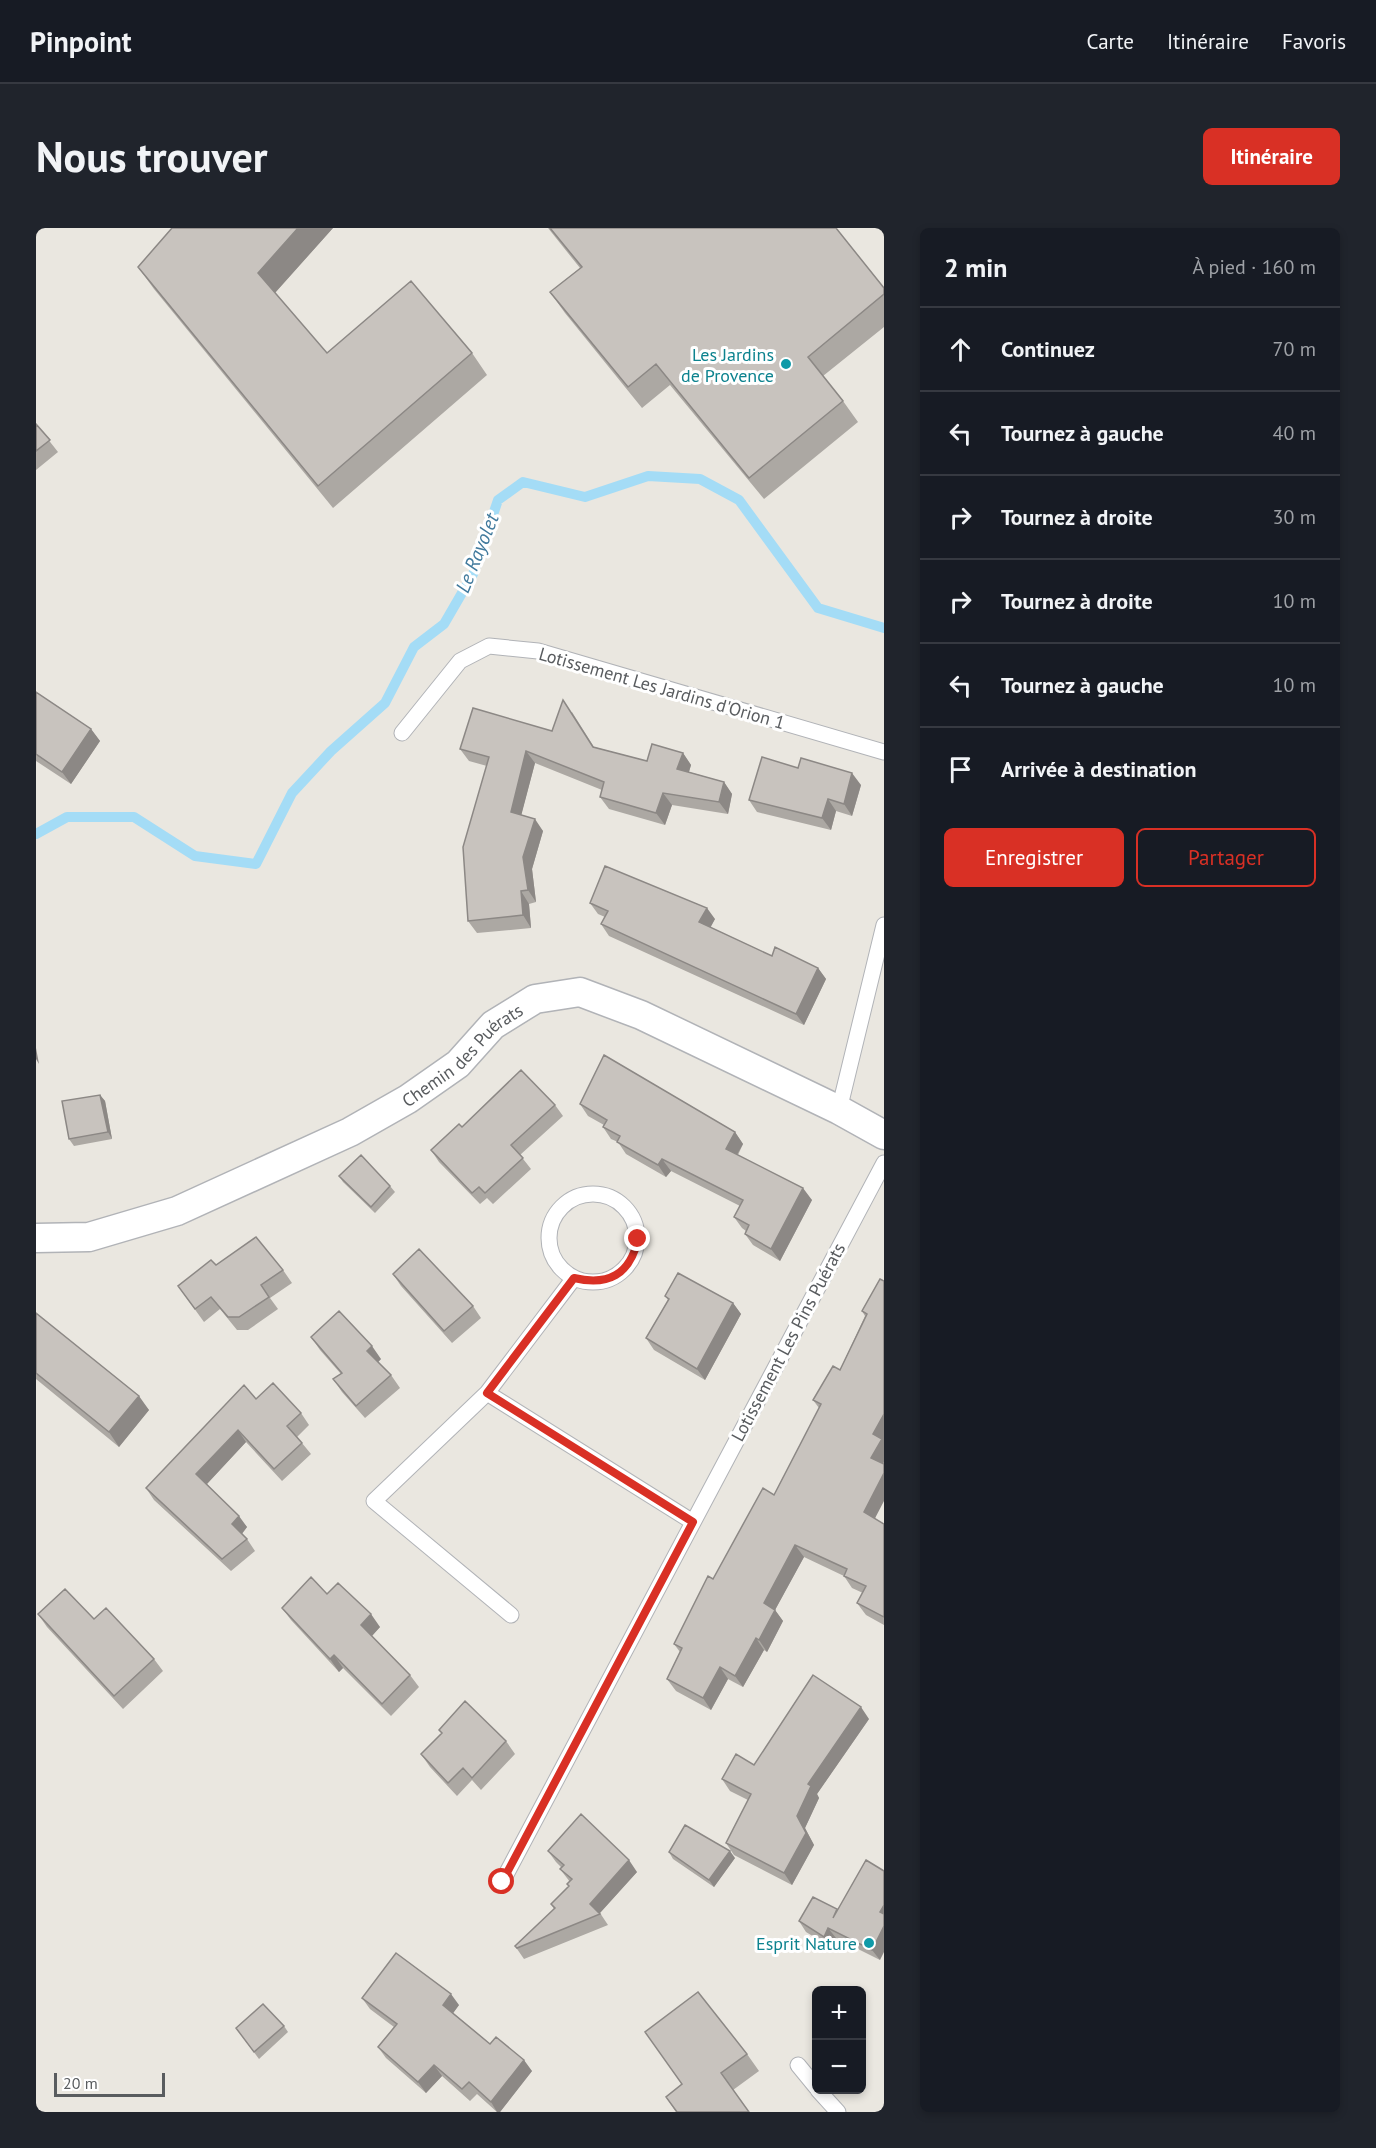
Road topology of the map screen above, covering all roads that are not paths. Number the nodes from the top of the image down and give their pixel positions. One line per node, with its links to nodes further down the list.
1 (402, 733): 2 (lane, Lotissement Les Jardins d'Orion 1)
2 (884, 752)
3 (884, 925): 4 (lane)
4 (839, 1110): 5 (street, Chemin des Puérats); 7 (street, Chemin des Puérats)
5 (884, 1135)
6 (884, 1163): 10 (lane, Lotissement Les Pins Puérats)
7 (36, 1238)
8 (574, 1278): 8 (lane); 9 (lane)
9 (487, 1393): 10 (lane); 11 (lane)
10 (693, 1522): 12 (lane, Lotissement Les Pins Puérats)
11 (511, 1615)
12 (502, 1882)
13 (798, 2066): 14 (lane)
14 (812, 2082)
15 (822, 2094): 16 (lane)
16 (838, 2112)

